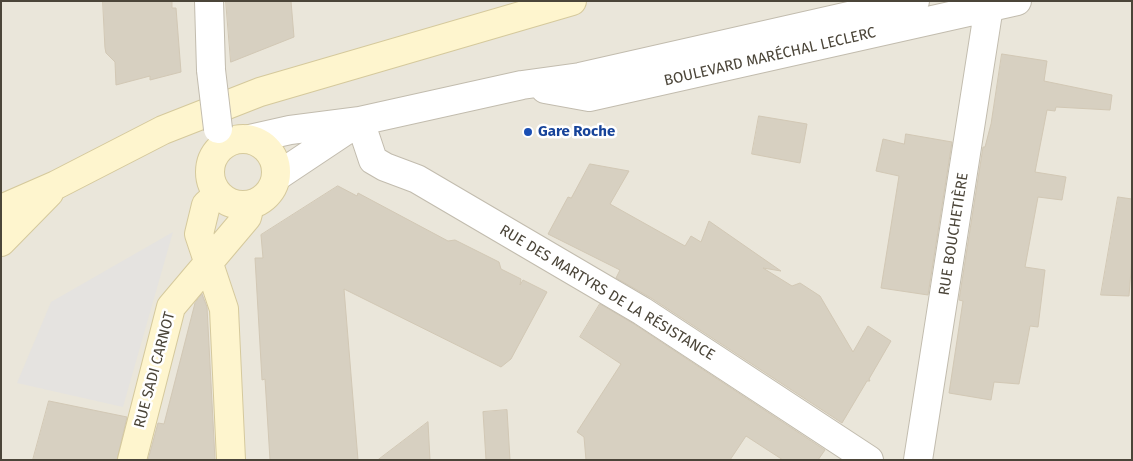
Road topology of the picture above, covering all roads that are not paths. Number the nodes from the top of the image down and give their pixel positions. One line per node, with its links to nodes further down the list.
1 (209, 1): 8 (street, bridge)
2 (572, 1): 10 (main road)
3 (915, 1): 6 (street, BOULEVARD MARÉCHAL LECLERC)
4 (1018, 1): 5 (street, BOULEVARD MARÉCHAL LECLERC)
5 (988, 5): 6 (street, BOULEVARD MARÉCHAL LECLERC); 19 (street, RUE BOUCHETIÈRE)
6 (522, 85): 7 (street, BOULEVARD MARÉCHAL LECLERC)
7 (360, 121): 8 (street, BOULEVARD MARÉCHAL LECLERC); 9 (street, BOULEVARD MARÉCHAL LECLERC); 18 (street, RUE DES MARTYRS DE LA RÉSISTANCE)
8 (231, 137): 9 (main road); 11 (main road)
9 (276, 177): 13 (main road)
10 (56, 185): 12 (main road); 14 (main road)
11 (218, 194): 13 (main road); 15 (main road)
12 (1, 209)
13 (248, 211): 15 (main road, RUE SADI CARNOT)
14 (1, 242)
15 (209, 264): 16 (main road, RUE SADI CARNOT); 17 (main road)
16 (132, 460)
17 (231, 460)
18 (869, 460)
19 (918, 460)

